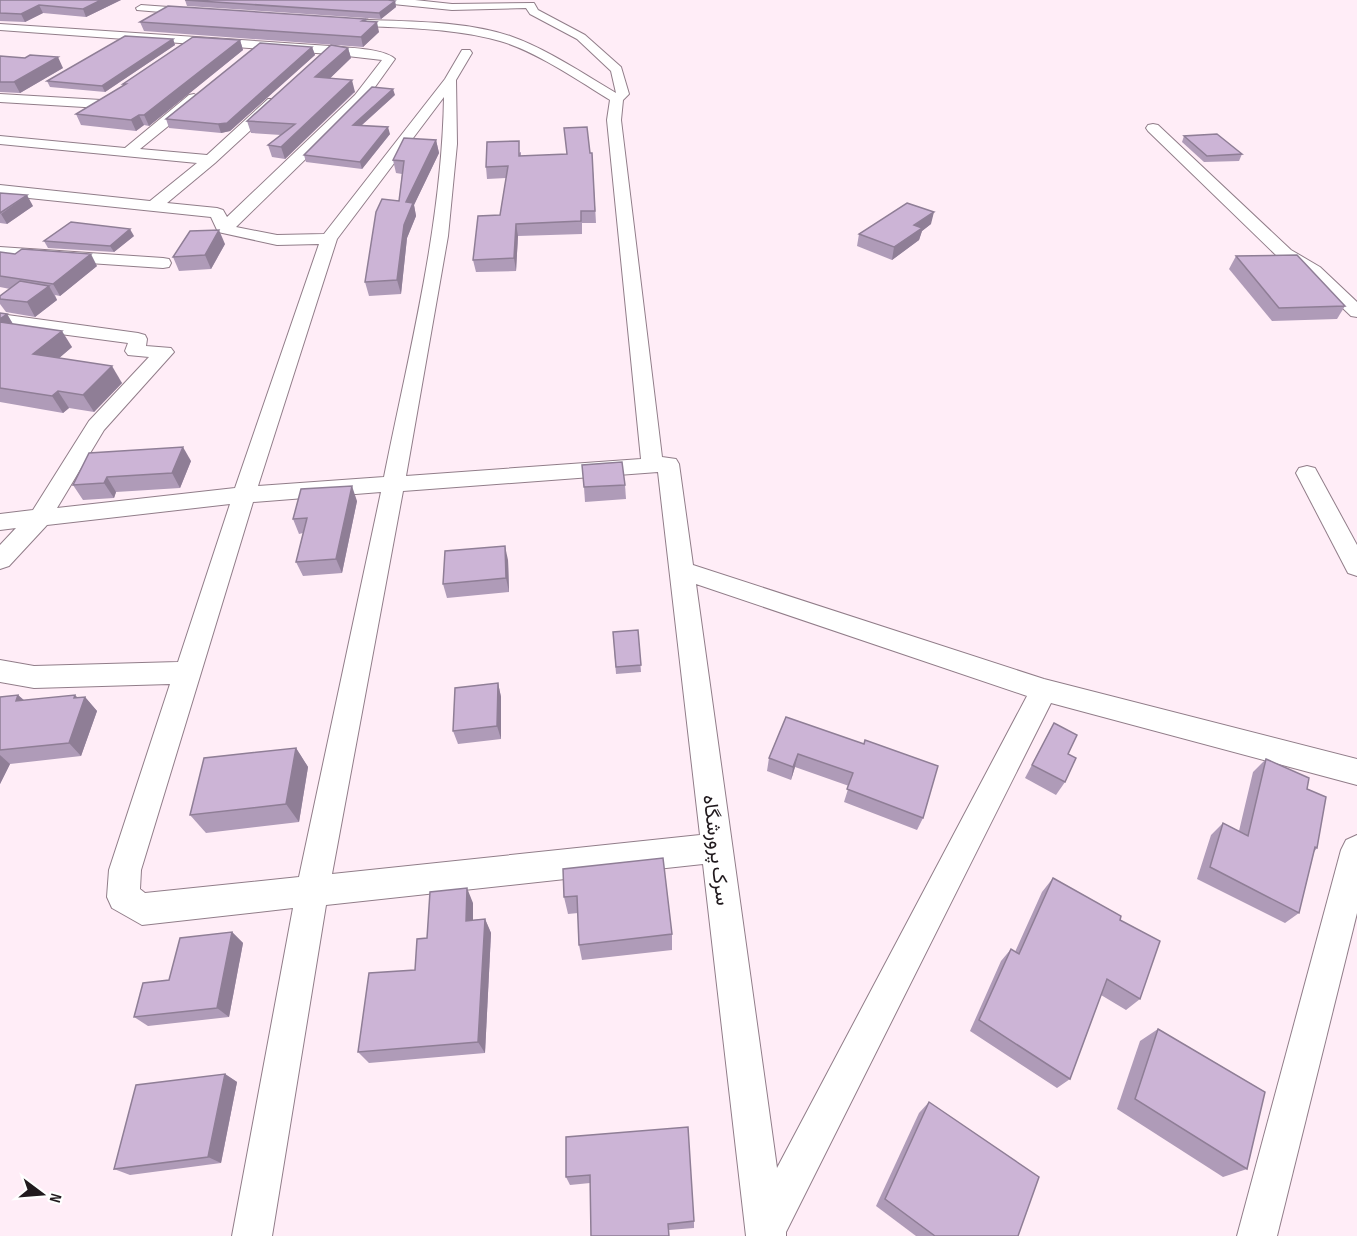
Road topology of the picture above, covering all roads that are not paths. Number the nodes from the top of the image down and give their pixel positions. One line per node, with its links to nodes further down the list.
1 (154, 0): 4 (street)
2 (383, 0): 3 (street)
3 (430, 2): 18 (street, سرک پرورشگاه)
4 (211, 13)
5 (328, 21): 18 (street)
6 (115, 22): 8 (street)
7 (0, 27): 8 (street)
8 (99, 32): 9 (street)
9 (193, 41): 10 (street); 11 (street)
10 (330, 50): 13 (street); 26 (street)
11 (174, 53)
12 (466, 53): 14 (street)
13 (313, 66)
14 (450, 80): 27 (street); 34 (street)
15 (287, 90): 23 (street)
16 (201, 92): 22 (street)
17 (0, 98): 19 (street)
18 (616, 99): 32 (street, سرک پرورشگاه)
19 (84, 115)
20 (1153, 128): 30 (street)
21 (0, 140): 22 (street)
22 (128, 152): 23 (street)
23 (210, 160): 25 (street)
24 (0, 190): 25 (street)
25 (154, 206): 26 (street)
26 (224, 229): 27 (street)
27 (329, 239): 35 (street)
28 (0, 252): 29 (street)
29 (163, 263)
30 (1357, 312)
31 (0, 320): 36 (street)
32 (660, 464): 34 (street); 40 (street, سرک پرورشگاه)
33 (1307, 473): 39 (street)
34 (394, 482): 35 (street); 47 (street)
35 (244, 495): 36 (street); 42 (street)
36 (39, 519): 37 (street); 38 (street)
37 (0, 522)
38 (0, 560)
39 (1357, 567)
40 (681, 570): 43 (street); 45 (street, سرک پرورشگاه)
41 (0, 671): 42 (street)
42 (189, 673): 47 (street)
43 (1044, 690): 44 (street); 48 (street)
44 (1357, 772)
45 (717, 848): 47 (street); 48 (street, سرک پرورشگاه)
46 (1357, 850): 50 (street)
47 (312, 892): 49 (street)
48 (765, 1234)
49 (252, 1236)
50 (1257, 1236)

